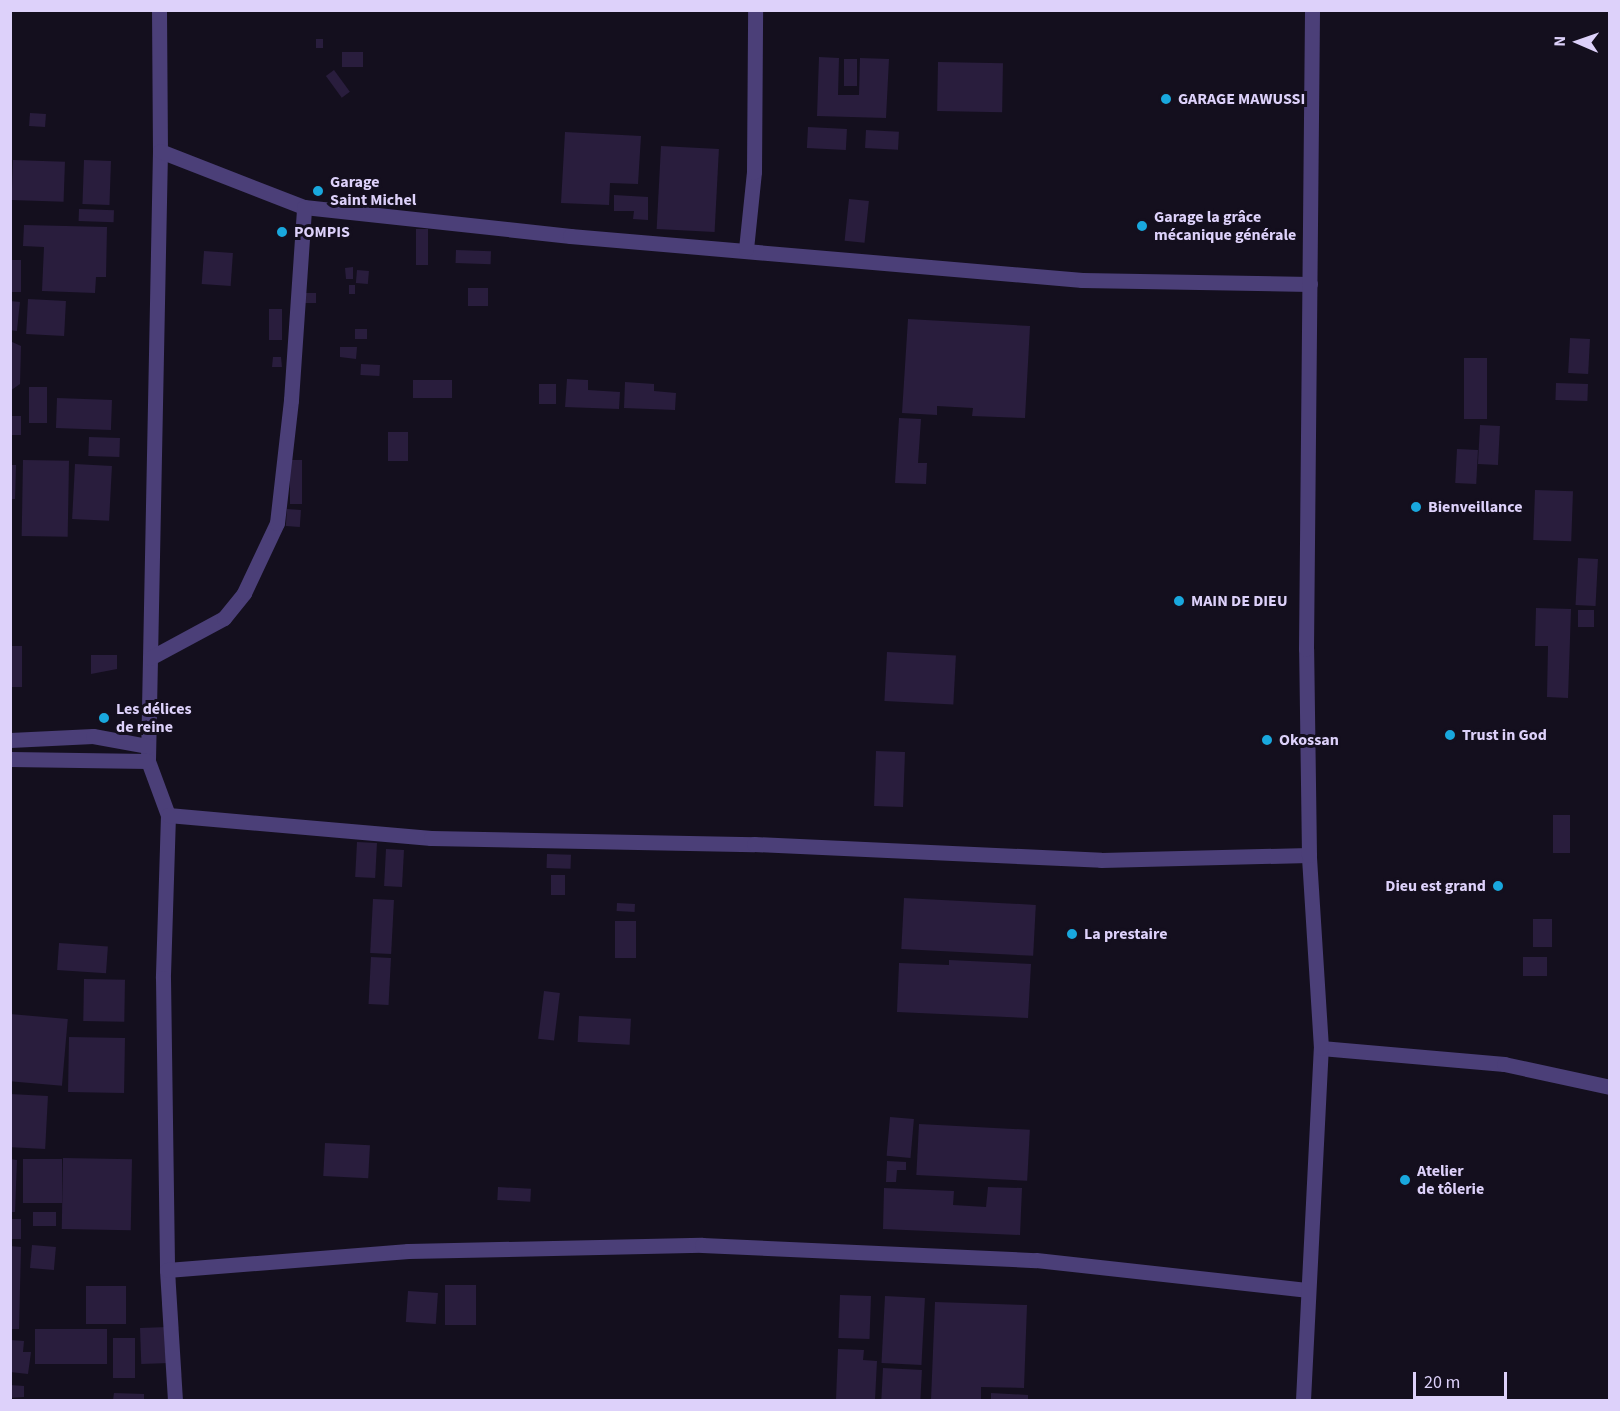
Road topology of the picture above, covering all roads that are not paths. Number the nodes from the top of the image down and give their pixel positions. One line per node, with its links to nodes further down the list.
1 (159, 10): 4 (street)
2 (755, 10): 6 (street)
3 (1312, 10): 7 (street)
4 (160, 151): 5 (street); 8 (street)
5 (304, 207): 6 (street); 8 (street)
6 (746, 249): 7 (street)
7 (1310, 284): 13 (street)
8 (150, 658): 10 (street)
9 (10, 740): 10 (street)
10 (148, 754): 11 (street); 12 (street)
11 (10, 759)
12 (168, 815): 13 (street); 16 (street)
13 (1309, 855): 14 (street)
14 (1321, 1048): 15 (street); 17 (street)
15 (1610, 1087)
16 (167, 1270): 17 (street); 18 (street)
17 (1306, 1290): 19 (street)
18 (175, 1401)
19 (1303, 1401)

